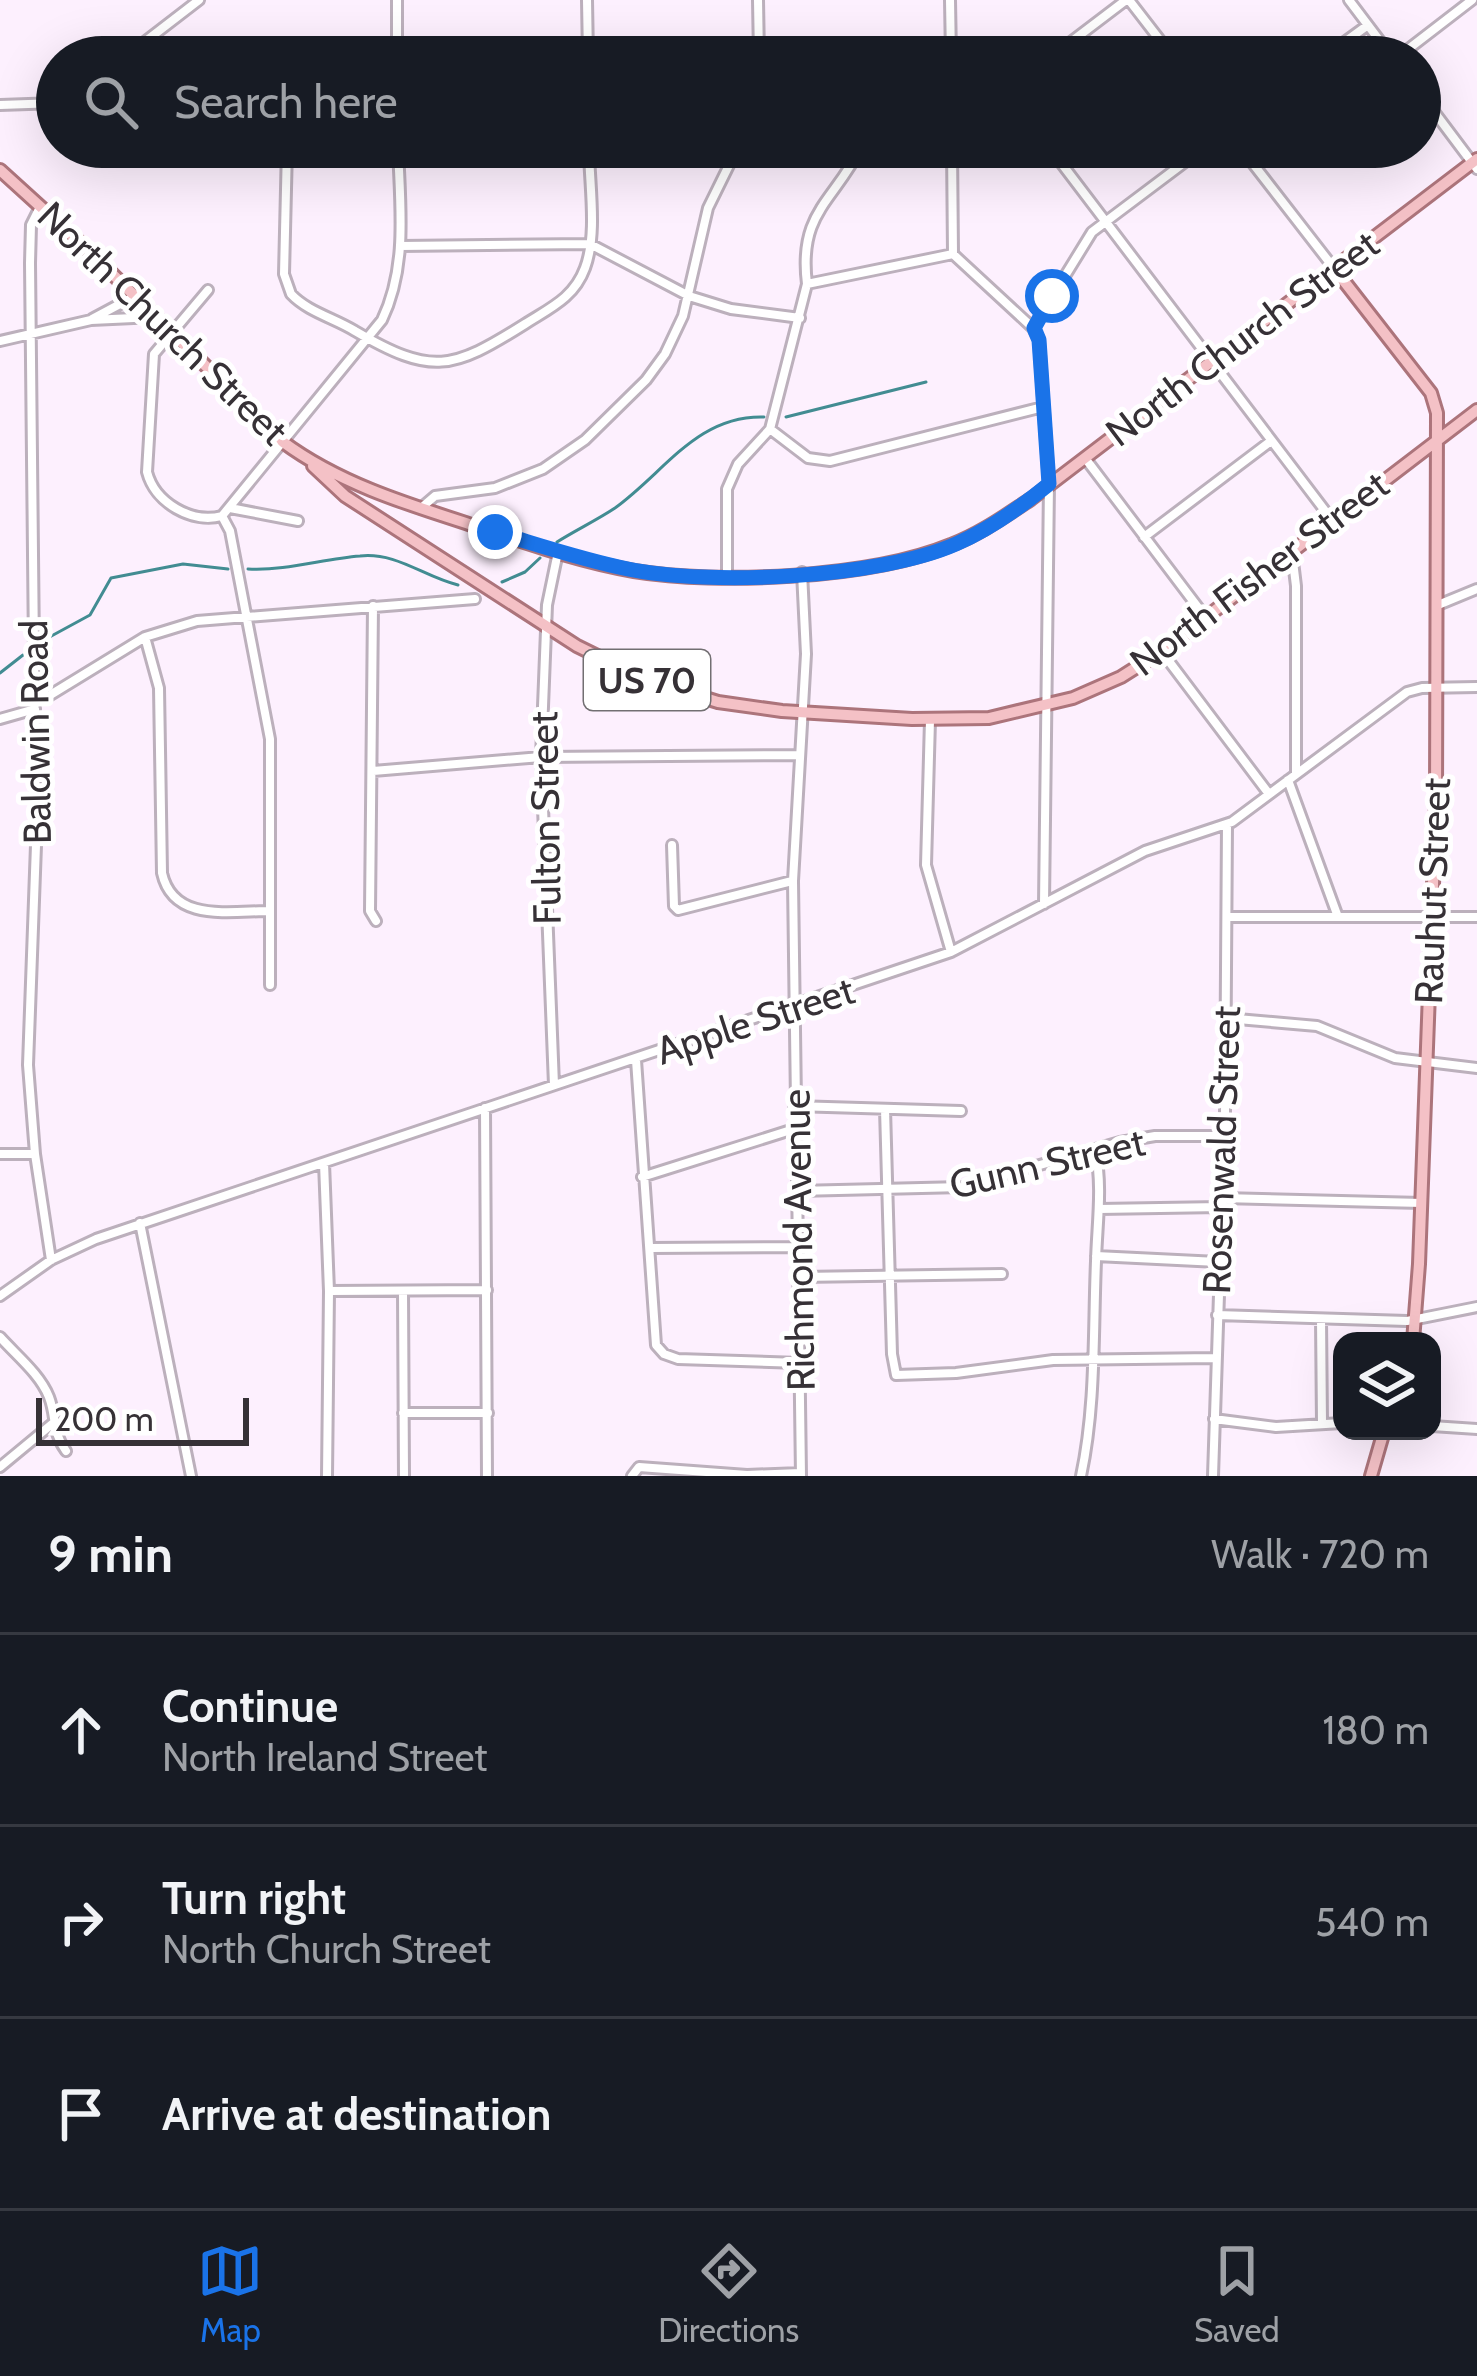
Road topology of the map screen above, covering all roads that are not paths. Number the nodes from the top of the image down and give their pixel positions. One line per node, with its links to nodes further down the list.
1 (199, 0): 10 (street)
2 (397, 0): 11 (street)
3 (587, 0): 12 (street)
4 (758, 0): 13 (street)
5 (950, 0): 14 (street)
6 (1128, 0): 15 (street); 16 (street)
7 (1349, 0): 9 (street)
8 (1472, 0): 19 (street)
9 (1368, 25): 17 (street); 18 (street)
10 (152, 36)
11 (397, 36)
12 (588, 36)
13 (758, 36)
14 (951, 36)
15 (1079, 36)
16 (1157, 36)
17 (1353, 36)
18 (1377, 36)
19 (1423, 36)
20 (36, 104): 21 (street)
21 (0, 105)
22 (1441, 120): 23 (street)
23 (1475, 163): 39 (main road, North Church Street / US 70)
24 (286, 168): 51 (street)
25 (398, 168): 37 (street)
26 (589, 168): 36 (street)
27 (728, 168): 43 (street)
28 (847, 168): 40 (street)
29 (952, 168): 38 (street)
30 (1064, 168): 35 (street)
31 (1178, 168): 35 (street)
32 (1256, 168): 39 (street)
33 (0, 170): 34 (main road, North Church Street / US 70)
34 (41, 205): 42 (main road, North Church Street / US 70); 49 (street, Baldwin Road)
35 (1106, 224): 47 (street); 52 (street)
36 (590, 244): 37 (street); 43 (street); 51 (street)
37 (400, 246): 51 (street)
38 (953, 254): 40 (street); 47 (street)
39 (1334, 267): 52 (main road, North Church Street / US 70); 56 (main road, Rauhut Street)
40 (807, 284): 45 (street)
41 (208, 290): 48 (street)
42 (135, 296): 44 (main road, North Church Street / US 70); 46 (street)
43 (689, 296): 45 (street); 62 (street)
44 (157, 317): 46 (street); 48 (main road, North Church Street / US 70)
45 (800, 318): 55 (street)
46 (91, 320): 49 (street)
47 (1034, 328): 53 (street)
48 (170, 331): 58 (main road, North Church Street / US 70); 63 (street)
49 (31, 334): 50 (street); 82 (street, Baldwin Road)
50 (0, 340)
51 (369, 340): 58 (street)
52 (1210, 360): 57 (street); 59 (main road, North Church Street / US 70)
53 (1043, 407): 55 (street); 61 (street)
54 (1477, 410): 56 (main road, North Fisher Street / US 70)
55 (770, 429): 70 (street)
56 (1438, 440): 65 (main road, North Fisher Street / US 70); 73 (main road, Rauhut Street)
57 (1271, 441): 65 (street); 66 (street)
58 (283, 442): 60 (main road, North Church Street / US 70); 63 (street)
59 (1085, 458): 61 (main road, North Church Street / US 70); 66 (street)
60 (307, 460): 62 (main road, North Church Street / US 70); 77 (main road, North Fisher Street / US 70)
61 (1049, 484): 69 (main road, North Church Street / US 70); 83 (street)
62 (422, 508): 67 (main road, North Church Street / US 70)
63 (226, 512): 64 (street); 75 (street)
64 (298, 520)
65 (1332, 520): 68 (main road, North Fisher Street / US 70)
66 (1144, 537): 76 (street)
67 (558, 551): 70 (main road, North Church Street / US 70); 77 (street, Fulton Street)
68 (1292, 551): 76 (main road, North Fisher Street / US 70); 90 (street)
69 (802, 572): 70 (main road, North Church Street / US 70); 84 (street, Richmond Avenue)
70 (727, 577)
71 (1477, 589): 73 (street)
72 (475, 599): 74 (street)
73 (1438, 605): 81 (main road, Rauhut Street)
74 (373, 606): 75 (street); 89 (street)
75 (247, 615): 78 (street); 96 (street)
76 (1206, 618): 79 (main road, North Fisher Street / US 70)
77 (546, 627): 84 (main road, North Fisher Street / US 70); 88 (street, Fulton Street)
78 (145, 637): 82 (street); 96 (street)
79 (1162, 651): 83 (main road, North Fisher Street / US 70); 91 (street)
80 (1477, 687): 81 (street, Apple Street)
81 (1437, 688): 90 (street, Apple Street); 99 (main road, Rauhut Street)
82 (34, 704): 85 (street); 118 (street, Baldwin Road)
83 (1049, 706): 86 (main road, North Fisher Street / US 70); 95 (street)
84 (802, 712): 86 (main road, North Fisher Street / US 70); 87 (street, Richmond Avenue)
85 (0, 719)
86 (930, 720): 102 (street)
87 (799, 754): 88 (street); 94 (street, Richmond Avenue)
88 (541, 758): 89 (street); 109 (street, Fulton Street)
89 (373, 771): 101 (street)
90 (1292, 777): 91 (street, Apple Street); 98 (street)
91 (1270, 794): 92 (street, Apple Street)
92 (1227, 824): 95 (street, Apple Street); 97 (street, Rosenwald Street)
93 (672, 845): 94 (street)
94 (793, 881): 104 (street, Richmond Avenue)
95 (1044, 904): 102 (street, Apple Street)
96 (270, 911): 103 (street)
97 (1228, 917): 98 (street); 105 (street, Rosenwald Street)
98 (1338, 917): 99 (street)
99 (1432, 917): 100 (street); 107 (main road, Rauhut Street)
100 (1477, 917)
101 (376, 921)
102 (951, 952): 104 (street, Apple Street)
103 (270, 986)
104 (795, 1007): 106 (street, Apple Street); 110 (street, Richmond Avenue)
105 (1226, 1018): 107 (street); 115 (street, Rosenwald Street)
106 (636, 1059): 109 (street, Apple Street); 120 (street)
107 (1427, 1062): 108 (street); 124 (main road, Rauhut Street)
108 (1477, 1068)
109 (554, 1085): 111 (street, Apple Street)
110 (794, 1106): 112 (street); 114 (street, Richmond Avenue)
111 (485, 1108): 119 (street, Apple Street); 135 (street)
112 (885, 1108): 113 (street); 122 (street)
113 (961, 1111)
114 (794, 1129): 120 (street); 121 (street, Richmond Avenue)
115 (1224, 1136): 116 (street, Gunn Street); 123 (street, Rosenwald Street)
116 (1095, 1149): 122 (street, Gunn Street); 125 (street)
117 (0, 1154): 118 (street)
118 (35, 1154): 130 (street, Baldwin Road)
119 (324, 1163): 126 (street, Apple Street); 136 (street)
120 (642, 1177): 128 (street)
121 (797, 1190): 122 (street, Gunn Street); 127 (street, Richmond Avenue)
122 (887, 1190): 132 (street)
123 (1221, 1202): 124 (street); 125 (street); 131 (street, Rosenwald Street)
124 (1422, 1203): 142 (main road, Rauhut Street)
125 (1099, 1209): 129 (street)
126 (140, 1223): 130 (street, Apple Street); 161 (street)
127 (798, 1247): 128 (street); 134 (street, Richmond Avenue)
128 (650, 1248): 147 (street)
129 (1096, 1256): 131 (street); 146 (street)
130 (51, 1260): 138 (street, Apple Street)
131 (1219, 1262): 140 (street, Rosenwald Street)
132 (890, 1274): 133 (street); 134 (street); 146 (street)
133 (1002, 1274)
134 (800, 1277): 147 (street, Richmond Avenue)
135 (487, 1290): 137 (street); 149 (street)
136 (329, 1291): 137 (street); 162 (street)
137 (404, 1291): 148 (street)
138 (0, 1296)
139 (1477, 1307): 142 (street)
140 (1217, 1316): 141 (street); 145 (street, Rosenwald Street)
141 (1321, 1319): 142 (street); 151 (street)
142 (1416, 1319): 143 (main road, Rauhut Street)
143 (1414, 1332)
144 (0, 1336): 152 (street)
145 (1215, 1358): 146 (street); 150 (street, Rosenwald Street)
146 (1093, 1359): 165 (street)
147 (800, 1363): 160 (street, Richmond Avenue)
148 (403, 1413): 149 (street); 163 (street)
149 (488, 1413): 164 (street)
150 (1214, 1419): 151 (street); 166 (street, Rosenwald Street)
151 (1322, 1423): 153 (street)
152 (52, 1424): 157 (street); 158 (street)
153 (1333, 1424)
154 (1441, 1427): 155 (street)
155 (1477, 1429)
156 (1381, 1440): 167 (main road)
157 (66, 1451)
158 (0, 1467)
159 (634, 1472): 160 (street)
160 (801, 1475)
161 (191, 1476)
162 (327, 1476)
163 (404, 1476)
164 (487, 1476)
165 (1082, 1476)
166 (1213, 1476)
167 (1371, 1476)

